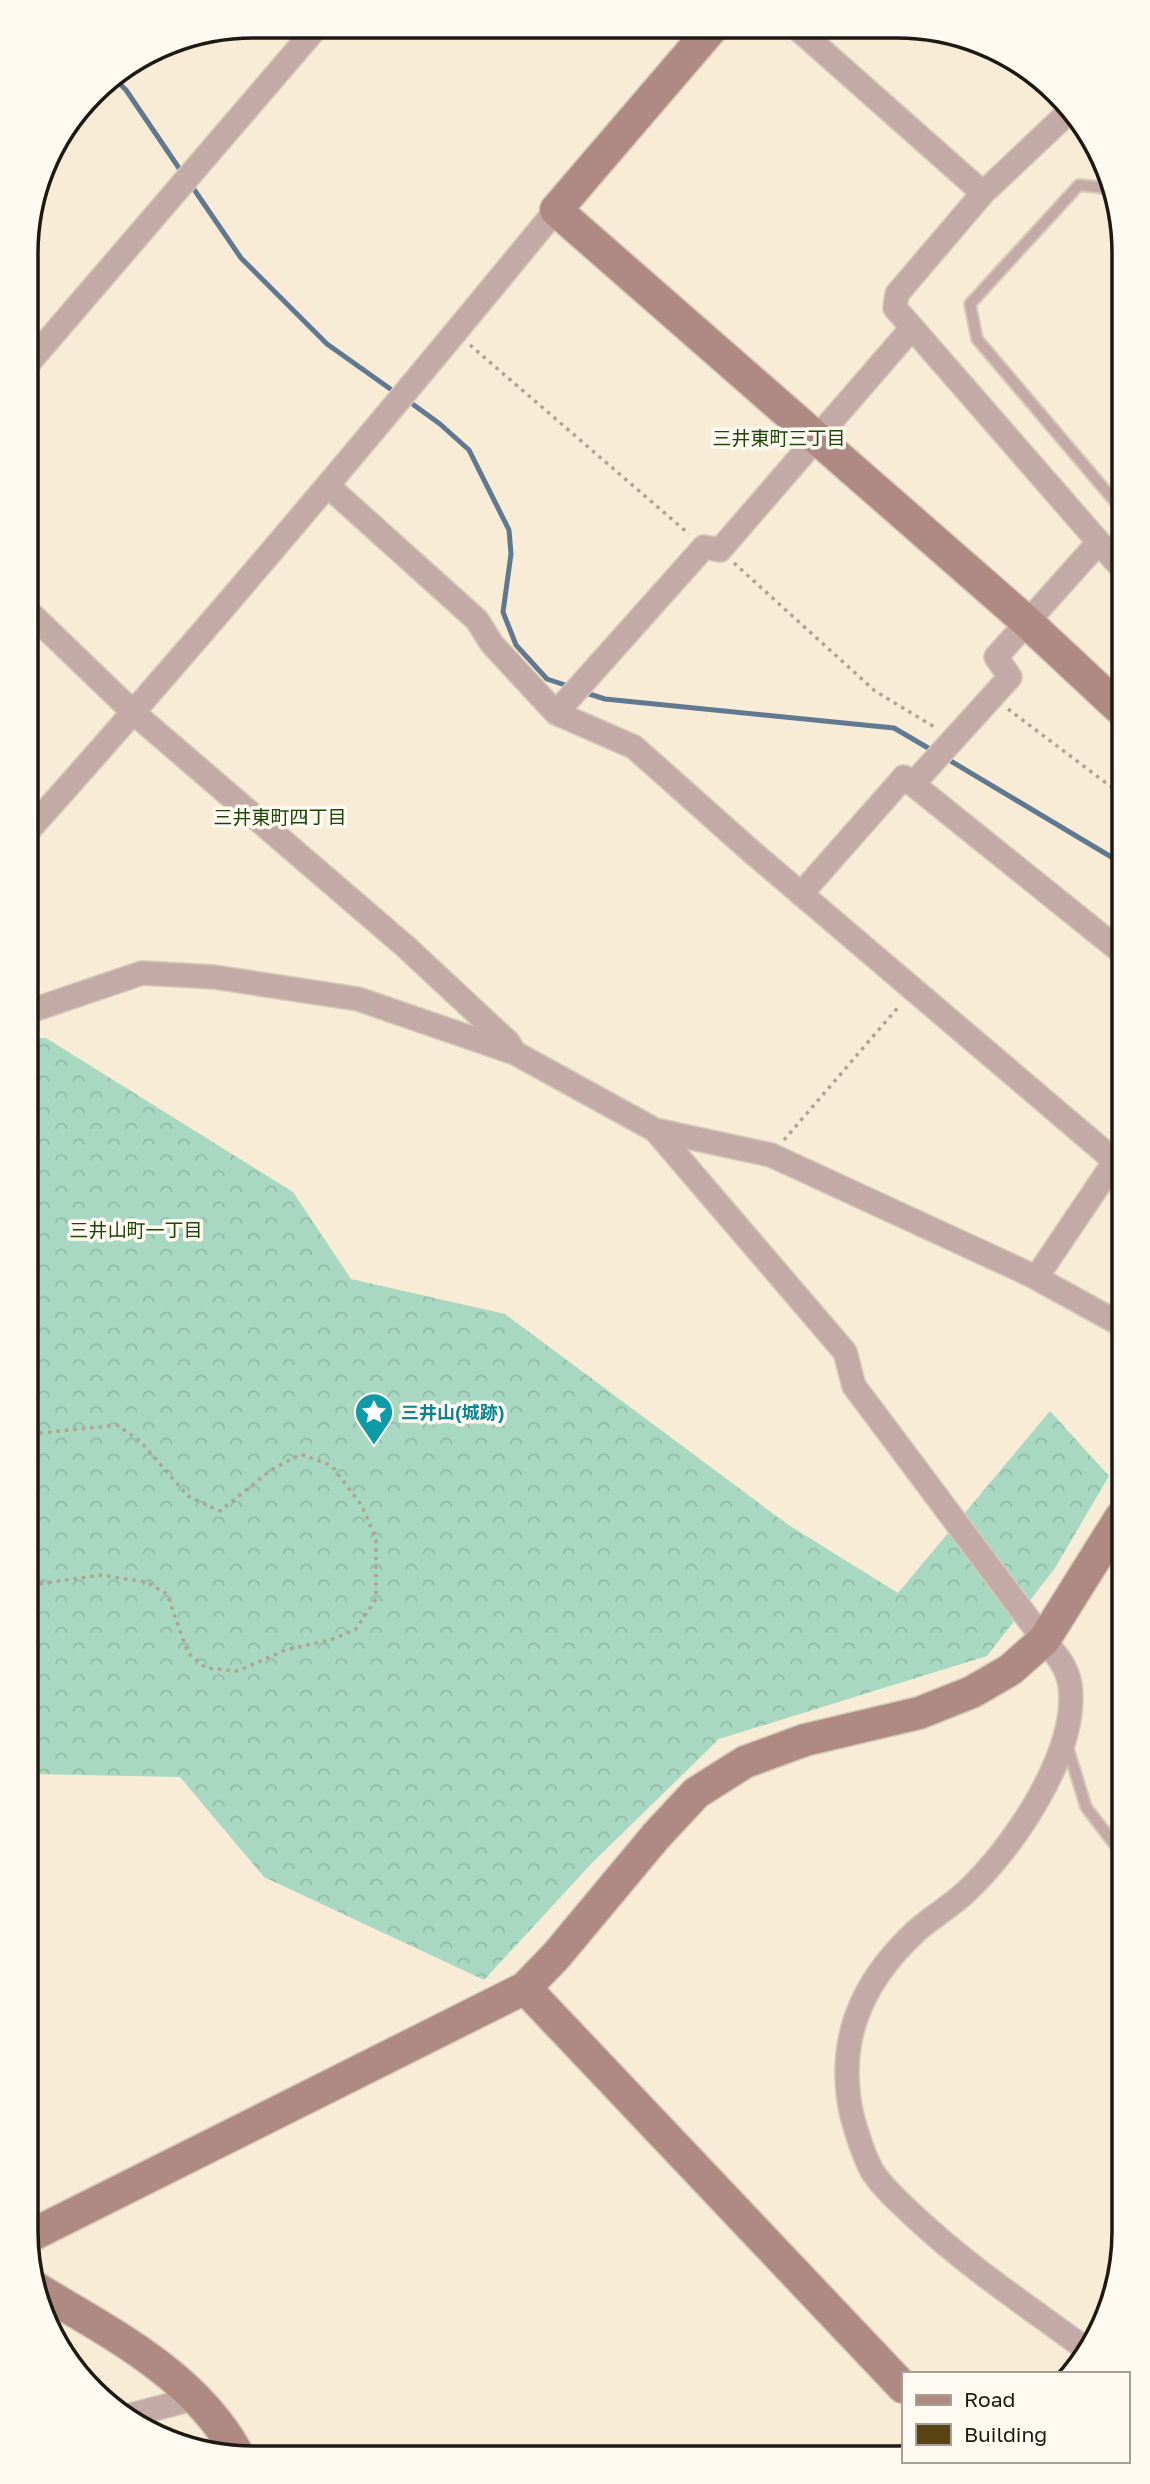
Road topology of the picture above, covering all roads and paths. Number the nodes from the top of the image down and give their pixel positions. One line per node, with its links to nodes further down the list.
1 (703, 38): 7 (street)
2 (808, 38): 6 (street)
3 (307, 39): 10 (street)
4 (1063, 118): 6 (street)
5 (1101, 188): 13 (lane)
6 (983, 193): 8 (street)
7 (556, 210): 9 (street); 11 (street)
8 (912, 328): 11 (street); 14 (street)
9 (456, 333): 12 (street); 15 (path)
10 (39, 351)
11 (816, 439): 15 (street); 18 (street)
12 (328, 486): 21 (street); 22 (street)
13 (1112, 497)
14 (1099, 542): 16 (street); 18 (street)
15 (712, 549): 22 (street); 23 (path)
16 (1112, 558)
17 (39, 621): 21 (street)
18 (1027, 622): 19 (street); 20 (street)
19 (992, 698): 23 (street); 25 (path)
20 (1112, 700)
21 (134, 713): 26 (street); 31 (street)
22 (556, 713): 27 (street)
23 (953, 738): 24 (street)
24 (913, 784): 27 (street); 28 (street)
25 (1112, 787)
26 (39, 819)
27 (801, 894): 29 (street)
28 (1112, 944)
29 (913, 990): 33 (street); 34 (path)
30 (39, 1008): 31 (street)
31 (515, 1052): 32 (street)
32 (655, 1130): 34 (street); 41 (street)
33 (1112, 1154)
34 (771, 1155): 36 (street)
35 (1112, 1166): 36 (street)
36 (1036, 1278): 37 (street)
37 (1111, 1319)
38 (38, 1433): 40 (path)
39 (1111, 1532): 41 (street)
40 (38, 1584)
41 (1044, 1640): 42 (street); 44 (street)
42 (1064, 1737): 43 (lane); 47 (street)
43 (1111, 1840)
44 (525, 1988): 45 (street); 48 (street)
45 (38, 2232)
46 (49, 2296): 49 (street)
47 (1079, 2344)
48 (902, 2386)
49 (196, 2398): 50 (street); 51 (street)
50 (146, 2416)
51 (232, 2444)

